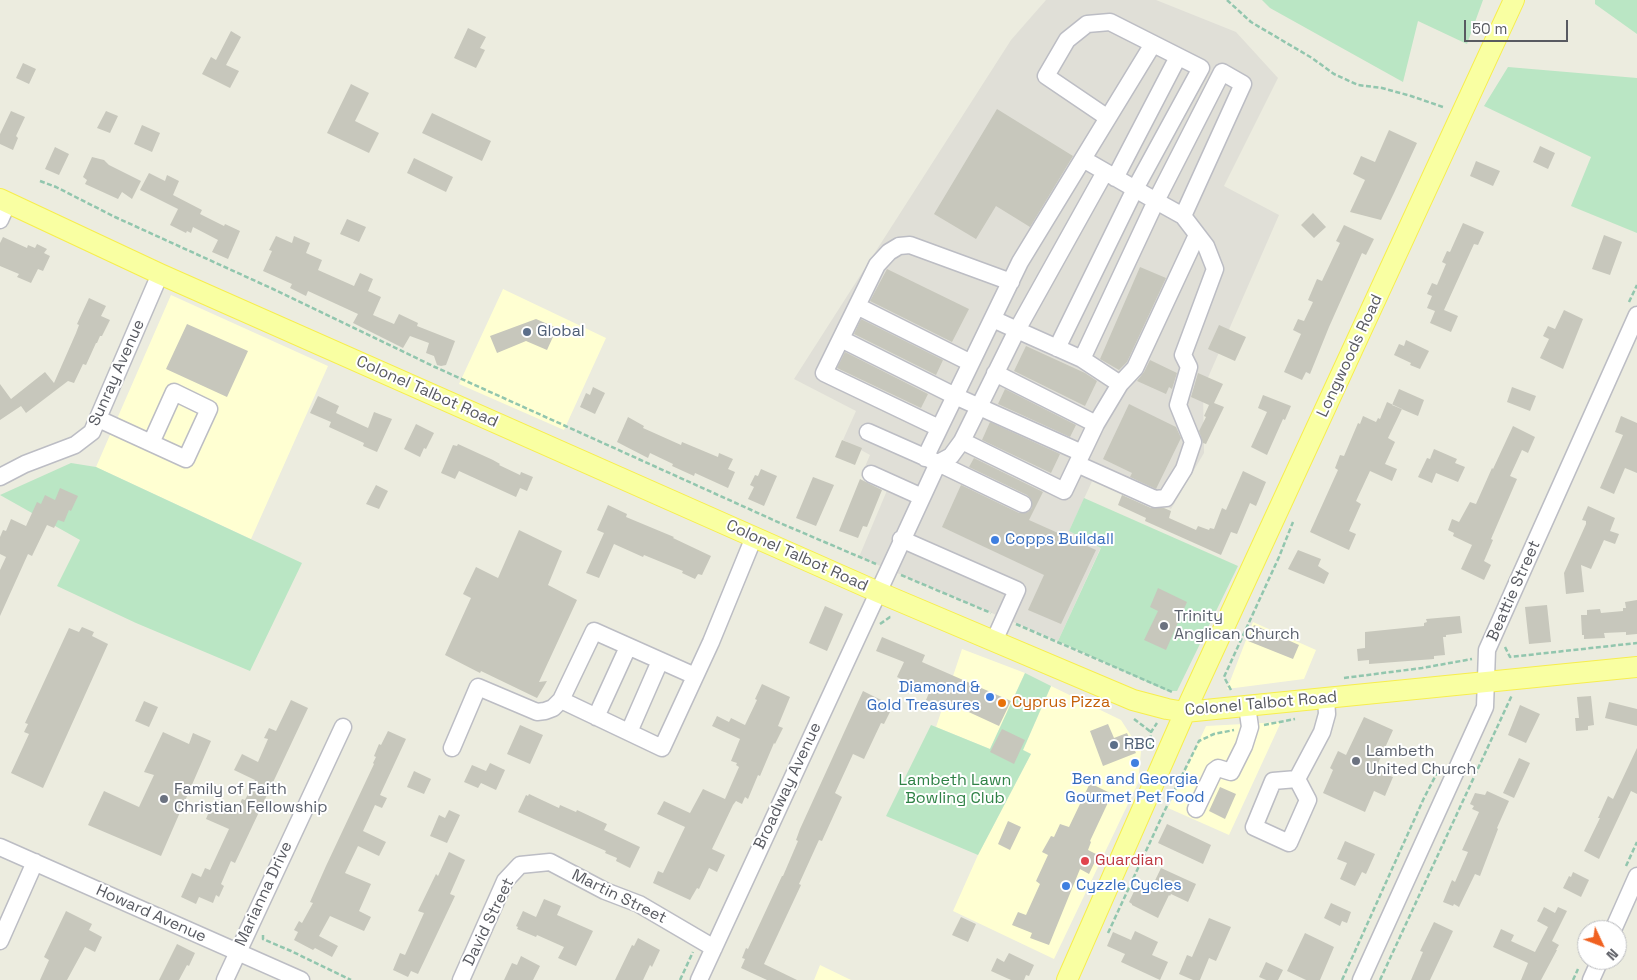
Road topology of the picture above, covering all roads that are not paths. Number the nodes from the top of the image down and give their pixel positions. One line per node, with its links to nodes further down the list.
1 (1514, 0): 48 (main road, Longwoods Road)
2 (1153, 44): 3 (street); 4 (street, Broadway Avenue); 4 (street)
3 (1178, 57): 6 (street); 7 (street)
4 (1108, 118): 5 (street, Broadway Avenue)
5 (1083, 159): 6 (street); 13 (street, Broadway Avenue)
6 (1110, 175): 7 (street); 17 (street)
7 (1135, 189): 8 (street); 19 (street)
8 (1156, 201): 10 (street); 10 (street); 20 (street)
9 (3, 207): 12 (main road, Colonel Talbot Road)
10 (1183, 216): 11 (street)
11 (1197, 235): 23 (street); 32 (street)
12 (160, 274): 26 (street, Sunray Avenue); 38 (main road, Colonel Talbot Road)
13 (1011, 282): 14 (street); 16 (street, Broadway Avenue)
14 (857, 306): 18 (street); 21 (street)
15 (1632, 311): 46 (street, Beattie Street)
16 (993, 318): 17 (street); 21 (street, Broadway Avenue)
17 (1017, 330): 19 (street); 22 (street)
18 (841, 338): 24 (street); 28 (street)
19 (1057, 348): 20 (street)
20 (1082, 359): 23 (street)
21 (971, 363): 24 (street, Broadway Avenue)
22 (995, 373): 25 (street); 27 (street)
23 (1120, 384): 27 (street)
24 (955, 396): 25 (street); 28 (street, Broadway Avenue)
25 (979, 406): 30 (street); 32 (street)
26 (98, 418): 31 (street); 35 (street, Sunray Avenue)
27 (1096, 424): 32 (street)
28 (940, 428): 33 (street, Broadway Avenue)
29 (868, 432): 33 (street)
30 (962, 441): 32 (street); 33 (street)
31 (151, 443)
32 (1080, 458)
33 (931, 460): 36 (street, Broadway Avenue); 37 (street)
34 (871, 474): 36 (street)
35 (0, 477)
36 (922, 497): 39 (street, Broadway Avenue)
37 (1024, 504)
38 (754, 537): 40 (main road, Colonel Talbot Road); 45 (street)
39 (901, 540): 40 (street, Broadway Avenue); 41 (street)
40 (878, 592): 41 (main road, Colonel Talbot Road); 63 (street, Broadway Avenue)
41 (994, 641): 48 (main road, Colonel Talbot Road)
42 (628, 647): 43 (street); 47 (street); 51 (street)
43 (660, 661): 45 (street); 53 (street)
44 (1637, 667): 46 (main road, Colonel Talbot Road)
45 (694, 676): 53 (street)
46 (1486, 682): 50 (main road, Colonel Talbot Road); 70 (street, Beattie Street)
47 (560, 700): 51 (street); 54 (street)
48 (1182, 703): 49 (main road, Colonel Talbot Road); 69 (main road, Longwoods Road)
49 (1247, 706): 50 (main road, Colonel Talbot Road); 56 (street)
50 (1326, 706): 55 (street)
51 (596, 717): 53 (street)
52 (343, 727): 64 (street, Marianna Drive)
53 (628, 732)
54 (452, 748)
55 (1297, 779)
56 (1196, 809)
57 (0, 847): 58 (street, Howard Avenue)
58 (35, 862): 62 (street); 64 (street, Howard Avenue)
59 (520, 865): 63 (street, Martin Street); 67 (street, David Street)
60 (1637, 876): 61 (street)
61 (1617, 920)
62 (0, 941)
63 (714, 948): 68 (street, Broadway Avenue)
64 (237, 952): 65 (street, Marianna Drive); 66 (street, Howard Avenue)
65 (225, 980)
66 (301, 980)
67 (461, 980)
68 (699, 980)
69 (1067, 980)
70 (1361, 980)

